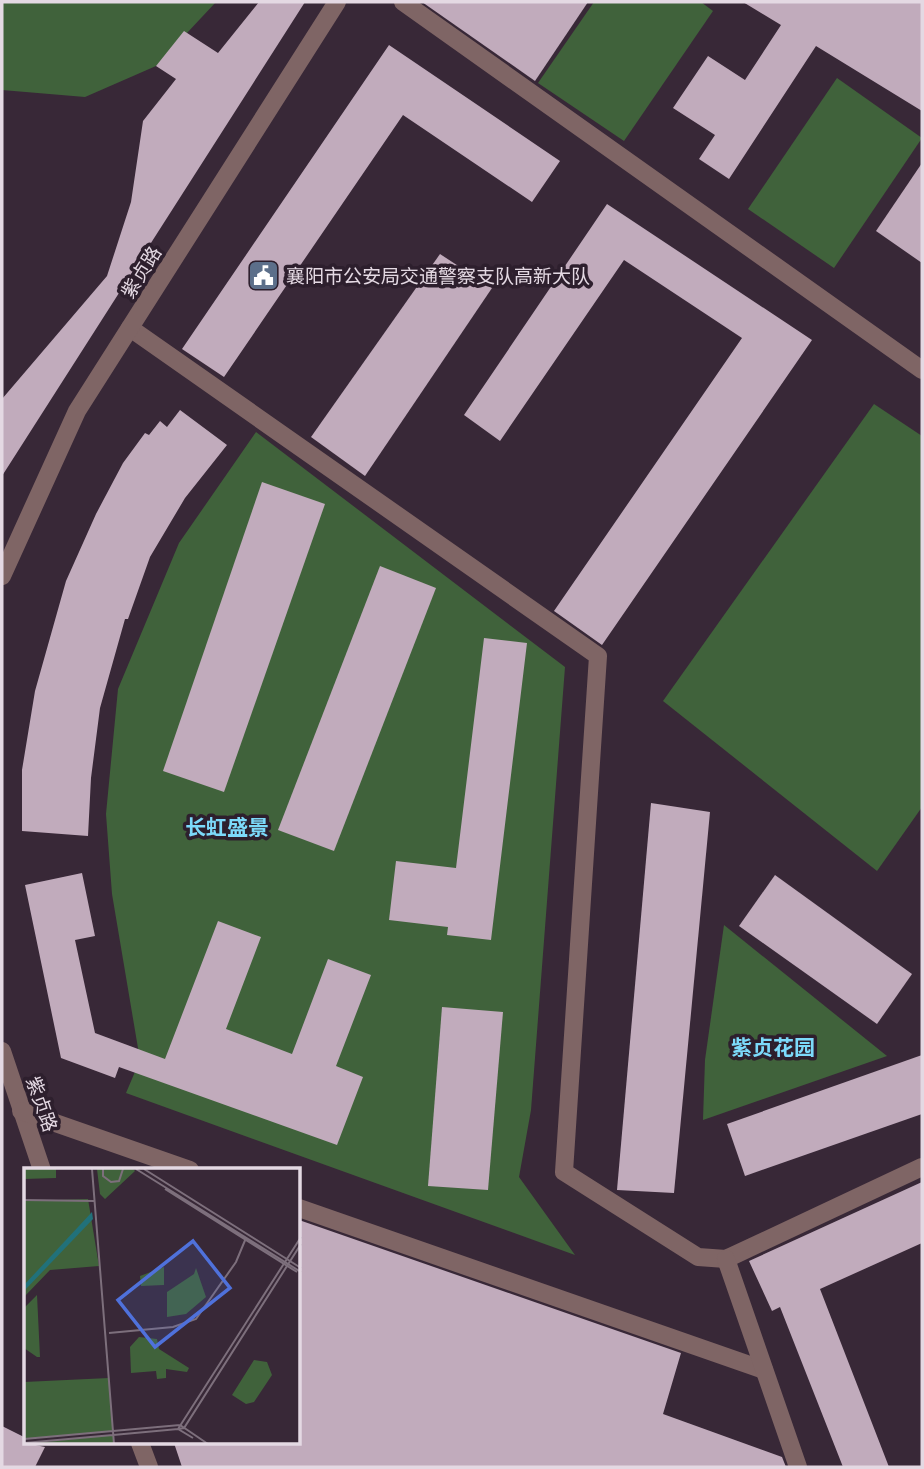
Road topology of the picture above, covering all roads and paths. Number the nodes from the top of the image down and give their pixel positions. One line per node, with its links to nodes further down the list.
1 (337, 2): 3 (street, 紫贞路)
2 (403, 2): 4 (street)
3 (130, 328): 5 (street, 紫贞路); 12 (street)
4 (922, 370)
5 (2, 576)
6 (2, 1051): 7 (street, 紫贞路)
7 (21, 1111): 9 (street, 紫贞路); 10 (street)
8 (922, 1167): 12 (street)
9 (42, 1168)
10 (184, 1168)
11 (301, 1209): 13 (street)
12 (726, 1259): 13 (street)
13 (764, 1370): 16 (street)
14 (140, 1444): 15 (street)
15 (149, 1467)
16 (798, 1467)

